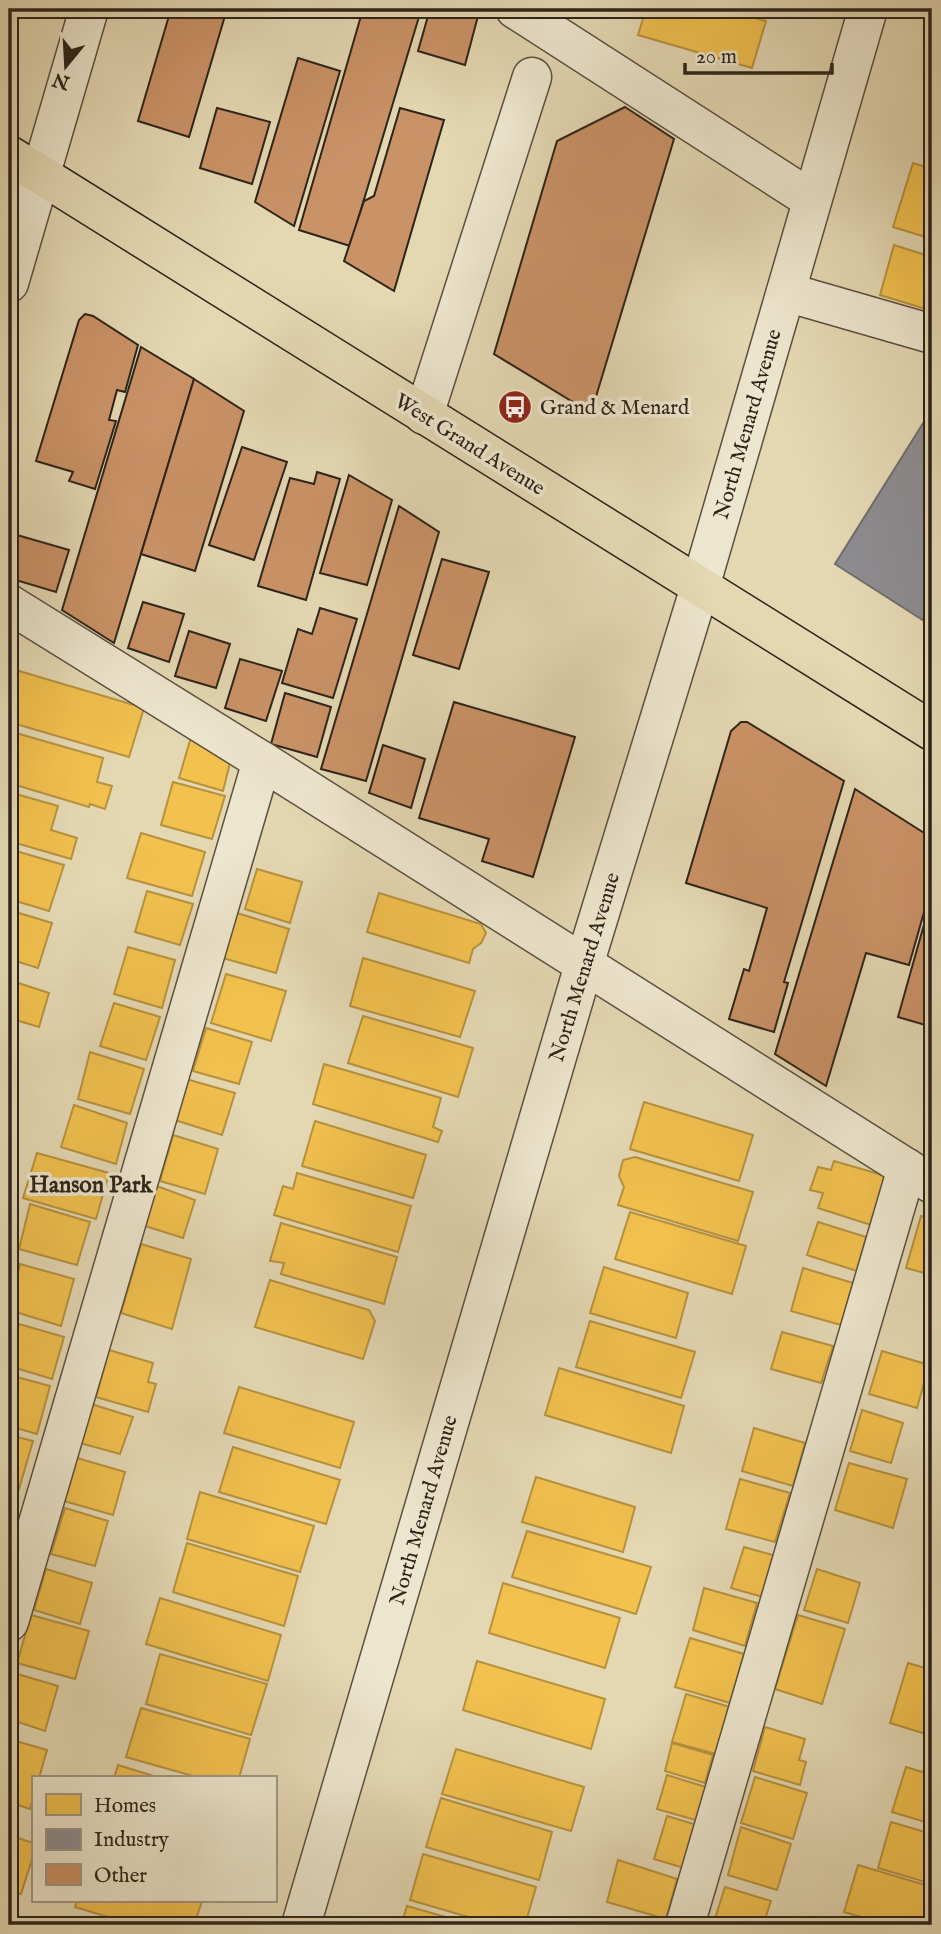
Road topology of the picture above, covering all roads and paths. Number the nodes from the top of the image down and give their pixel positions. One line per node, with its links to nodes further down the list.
1 (89, 9): 6 (street)
2 (515, 9): 7 (street)
3 (868, 9): 7 (street, North Menard Avenue)
4 (532, 77): 11 (street)
5 (9, 155): 6 (main road, West Grand Avenue)
6 (41, 175): 8 (street); 11 (main road, West Grand Avenue)
7 (812, 200): 9 (street, North Menard Avenue)
8 (9, 284)
9 (786, 292): 10 (street); 12 (street, North Menard Avenue)
10 (932, 334)
11 (424, 415): 12 (main road, West Grand Avenue)
12 (700, 587): 14 (main road, West Grand Avenue); 16 (street, North Menard Avenue)
13 (9, 604): 15 (street)
14 (932, 731)
15 (262, 761): 16 (street); 18 (street)
16 (584, 965): 17 (street); 19 (street, North Menard Avenue)
17 (919, 1176): 20 (street)
18 (9, 1622)
19 (301, 1925)
20 (685, 1925)

